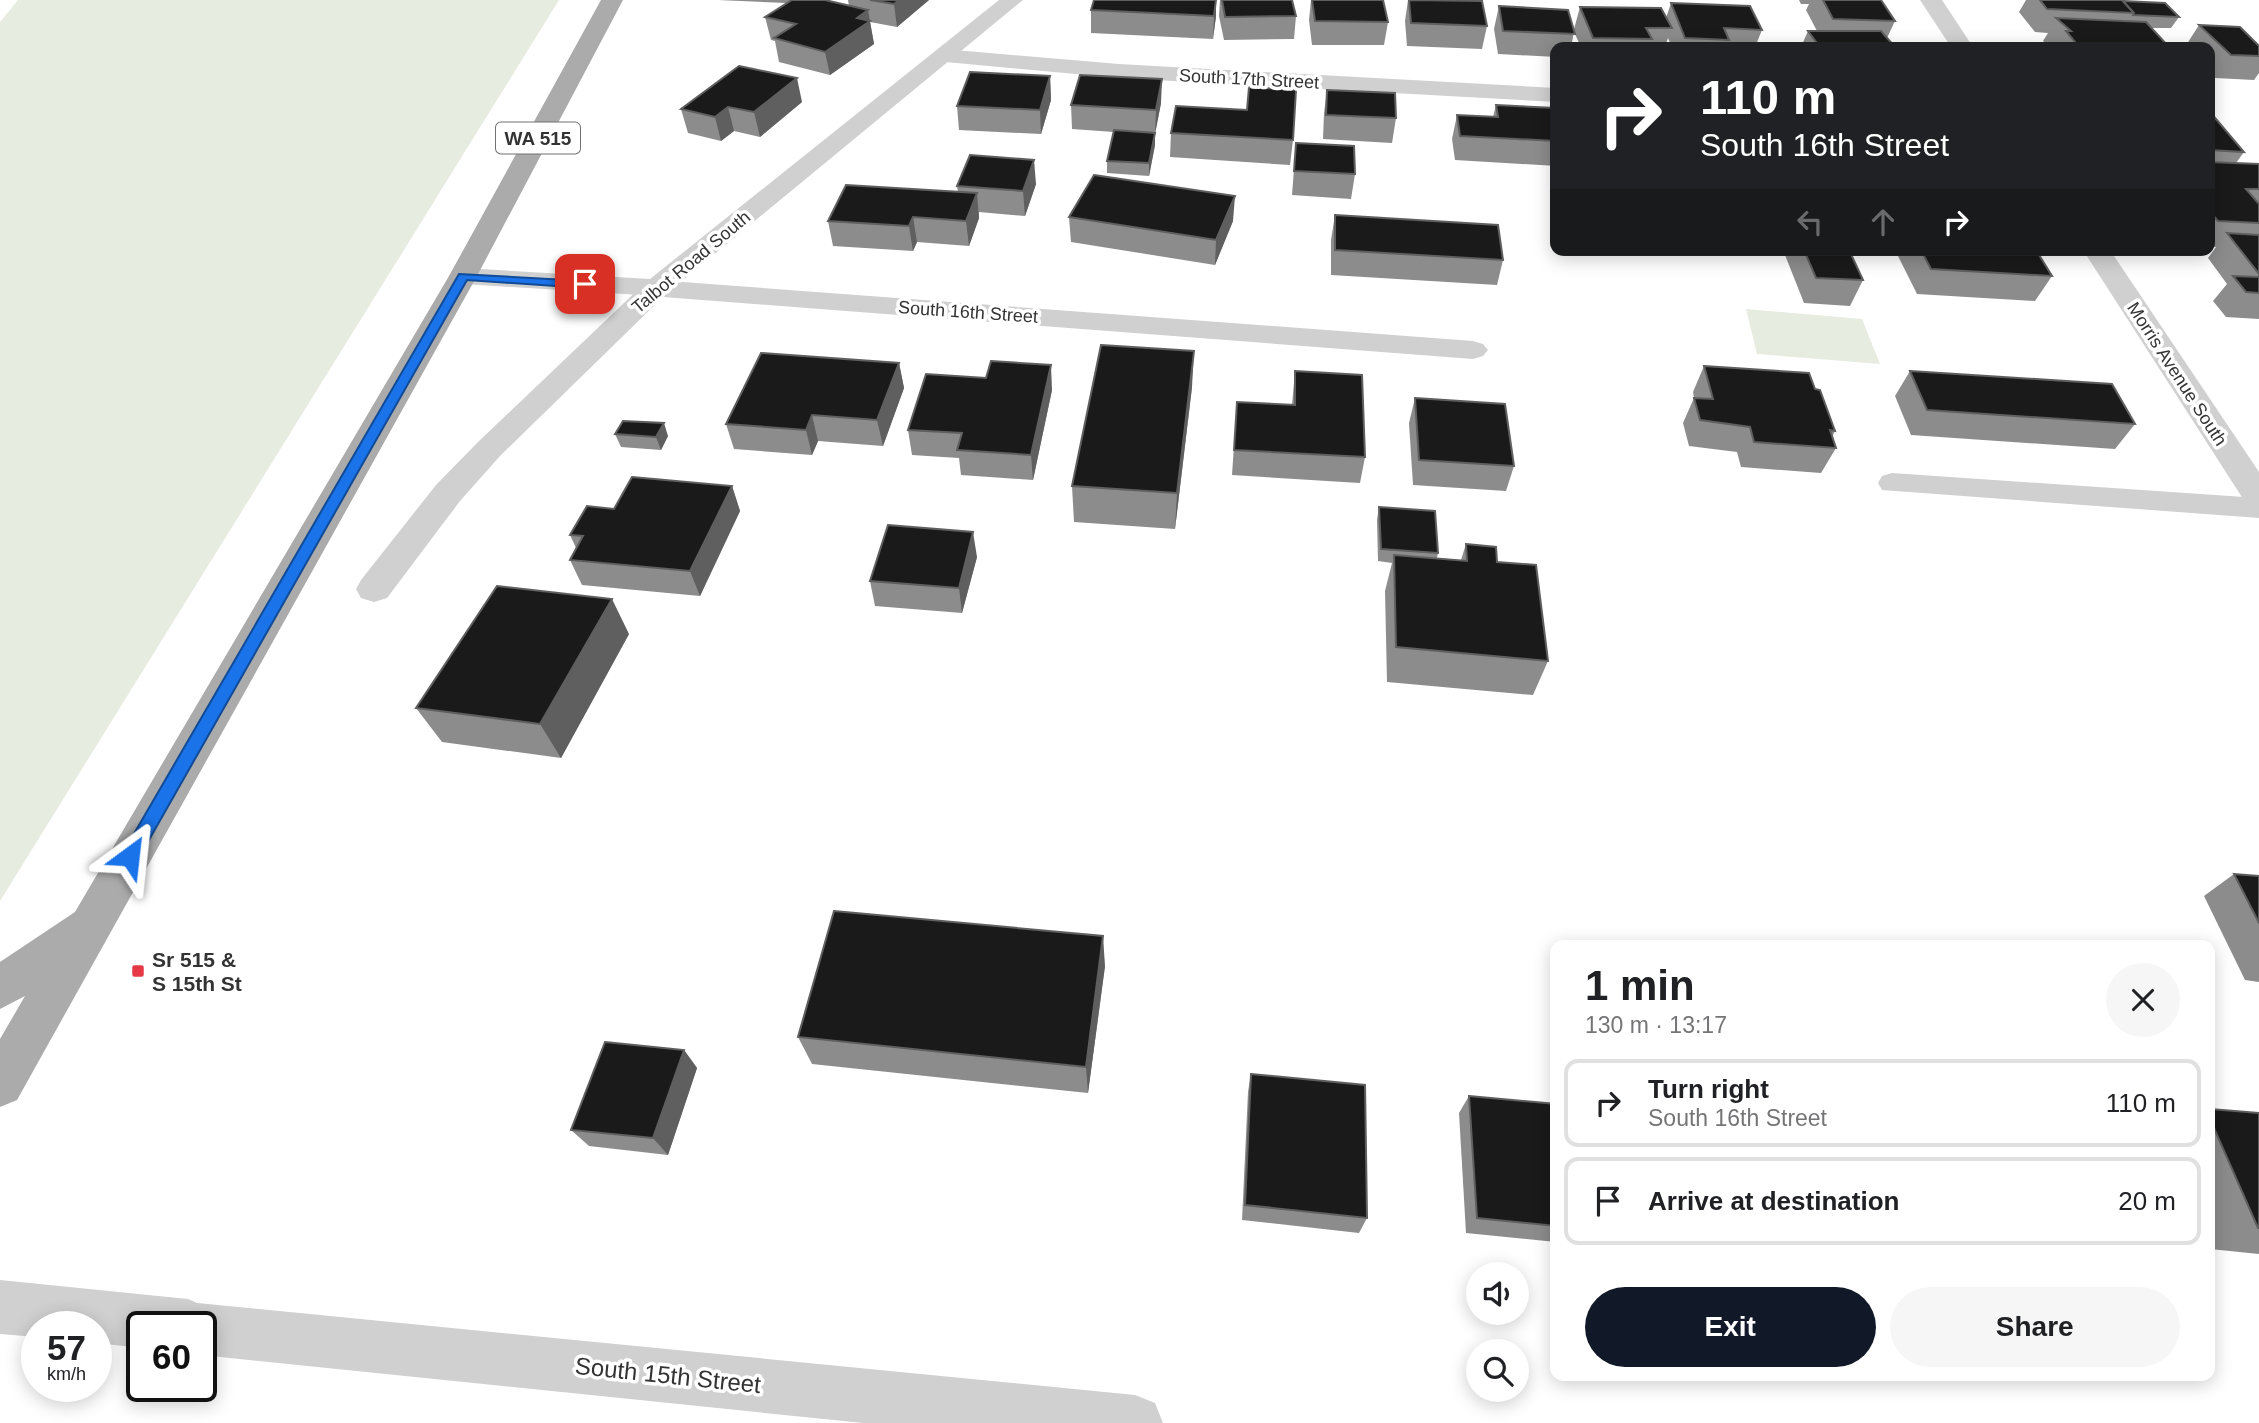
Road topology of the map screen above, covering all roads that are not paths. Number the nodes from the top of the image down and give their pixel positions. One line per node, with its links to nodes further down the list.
1 (612, 0): 8 (main road, WA 515)
2 (1012, 0): 5 (street, Talbot Road South)
3 (1931, 0): 4 (street)
4 (1959, 42)
5 (943, 56): 6 (street, South 17th Street); 9 (street, Talbot Road South)
6 (1550, 95)
7 (2100, 256): 12 (street, Morris Avenue South)
8 (463, 276): 9 (street, South 16th Street); 15 (main road, WA 515)
9 (656, 288): 10 (street, South 16th Street); 14 (street, Talbot Road South)
10 (1473, 350)
11 (1892, 483): 13 (lane)
12 (2259, 497)
13 (2259, 508)
14 (374, 589)
15 (93, 922): 16 (main road); 17 (main road, WA 515)
16 (0, 988)
17 (0, 1084)
18 (0, 1307): 19 (street)
19 (126, 1320)
20 (217, 1330): 21 (street, South 15th Street)
21 (1135, 1423)

